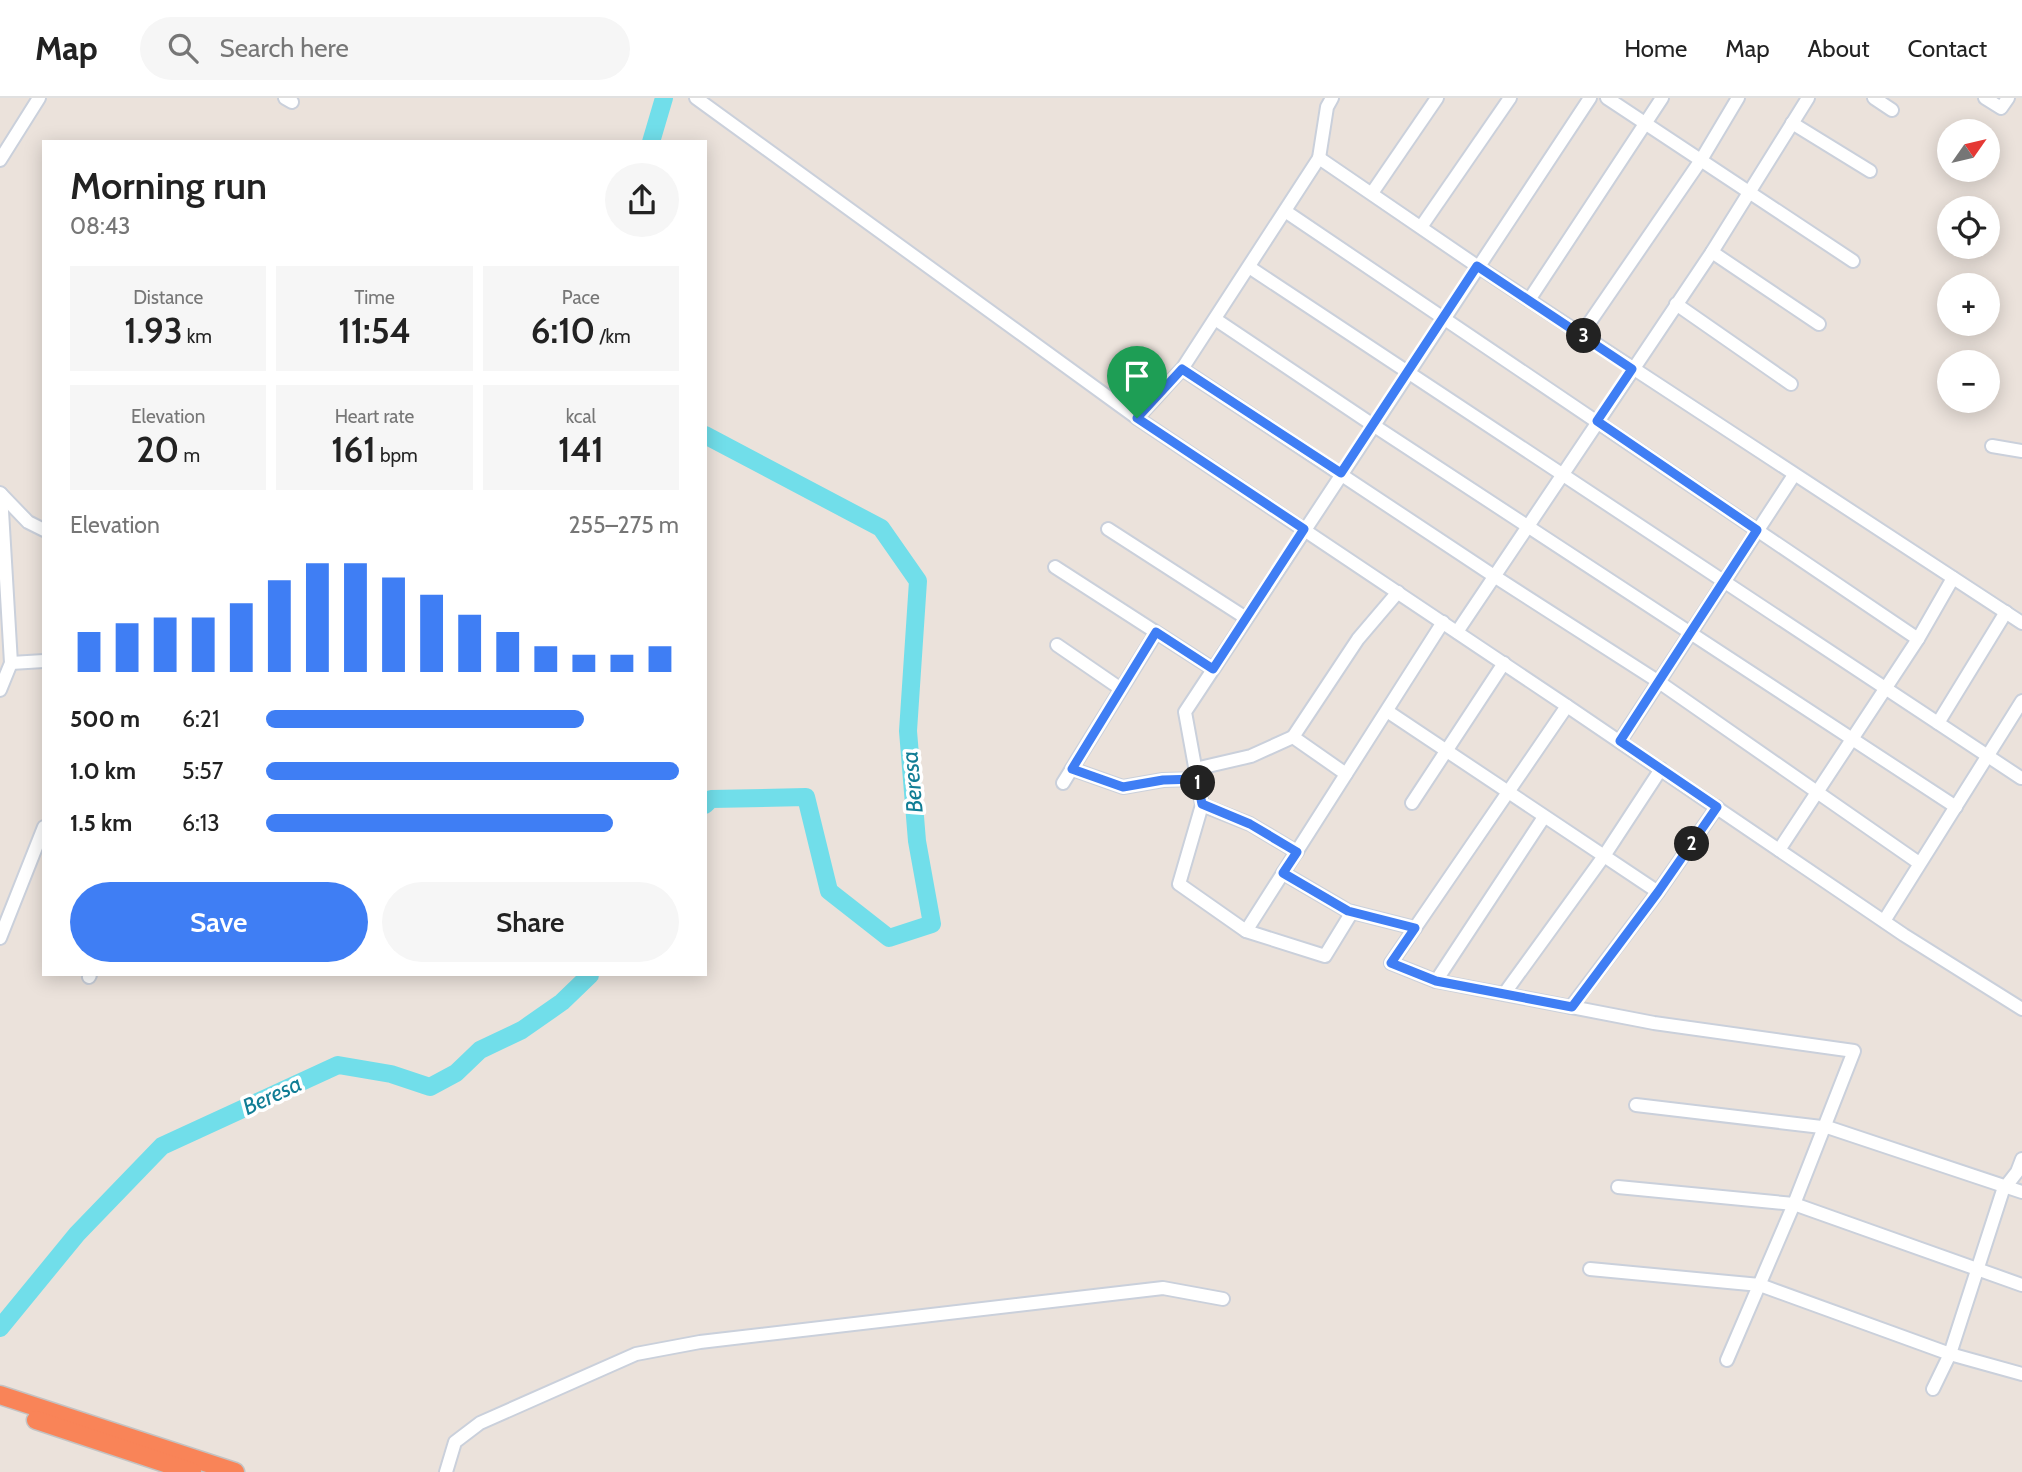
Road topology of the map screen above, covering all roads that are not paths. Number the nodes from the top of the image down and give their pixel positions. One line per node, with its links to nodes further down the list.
1 (39, 98): 18 (street)
2 (696, 98): 39 (street)
3 (1332, 98): 17 (street)
4 (1437, 98): 22 (street)
5 (1510, 98): 24 (street)
6 (1590, 98): 27 (street)
7 (1607, 98): 16 (street)
8 (1662, 98): 16 (street)
9 (1738, 98): 19 (street)
10 (1808, 98): 15 (street)
11 (1874, 98): 14 (street)
12 (1985, 98): 13 (street)
13 (2008, 98)
14 (1892, 110)
15 (1792, 123): 20 (street); 21 (street)
16 (1645, 124): 19 (street); 29 (street)
17 (1319, 158): 22 (street); 23 (street)
18 (0, 160)
19 (1701, 160): 21 (street); 34 (street)
20 (1870, 171)
21 (1749, 192): 25 (street); 26 (street)
22 (1372, 193): 24 (street)
23 (1285, 211): 28 (street); 31 (street)
24 (1421, 227): 27 (street)
25 (1712, 252): 30 (street); 33 (street)
26 (1853, 261)
27 (1477, 266): 29 (street); 31 (street)
28 (1249, 267): 32 (street); 37 (street)
29 (1529, 300): 34 (street)
30 (1676, 304): 36 (street); 38 (street)
31 (1444, 317): 37 (street); 40 (street)
32 (1215, 319): 35 (street); 41 (street)
33 (1819, 324)
34 (1581, 335): 36 (street)
35 (1182, 369): 39 (street); 44 (street)
36 (1632, 369): 40 (street); 46 (street)
37 (1408, 372): 41 (street); 45 (street)
38 (1791, 384)
39 (1137, 418): 51 (street)
40 (1597, 421): 45 (street); 52 (street)
41 (1373, 425): 44 (street); 48 (street)
42 (1992, 446): 43 (street)
43 (2022, 451)
44 (1341, 473): 51 (street); 54 (street)
45 (1562, 474): 48 (street); 56 (street)
46 (1794, 475): 52 (street); 55 (street)
47 (1, 494): 49 (street); 57 (street)
48 (1527, 526): 54 (street); 65 (street)
49 (42, 529)
50 (1108, 529): 60 (street)
51 (1304, 529): 58 (street); 60 (street)
52 (1757, 530): 56 (street); 66 (street)
53 (1055, 567): 63 (street)
54 (1494, 576): 64 (street); 72 (street)
55 (1953, 578): 59 (street); 66 (street)
56 (1724, 581): 65 (street); 74 (street)
57 (3, 590): 69 (street)
58 (1398, 592): 61 (street); 80 (street)
59 (2006, 612): 62 (street); 79 (street)
60 (1246, 618): 71 (street)
61 (1443, 622): 64 (street); 78 (street)
62 (2022, 623)
63 (1156, 632): 71 (street); 75 (street)
64 (1457, 632): 70 (street)
65 (1691, 632): 72 (street); 81 (street)
66 (1918, 639): 74 (street)
67 (1057, 645): 75 (street)
68 (42, 661): 69 (street)
69 (11, 663): 73 (street)
70 (1504, 663): 77 (street); 83 (street)
71 (1213, 669): 87 (street)
72 (1659, 681): 82 (street); 91 (street)
73 (0, 687)
74 (1885, 688): 79 (street); 81 (street)
75 (1121, 689): 85 (street)
76 (2022, 701): 84 (street)
77 (1567, 706): 82 (street); 92 (street)
78 (1387, 711): 83 (street); 88 (street)
79 (1938, 723): 84 (street)
80 (1293, 737): 87 (street); 88 (street)
81 (1853, 739): 91 (street); 96 (street)
82 (1620, 741): 86 (street)
83 (1446, 751): 92 (street); 93 (street)
84 (1988, 756): 89 (street); 96 (street)
85 (1072, 769): 87 (street); 90 (street)
86 (1661, 769): 95 (street); 101 (street)
87 (1196, 774): 94 (street)
88 (1346, 774): 100 (street)
89 (2021, 778)
90 (1063, 783)
91 (1816, 793): 99 (street); 102 (street)
92 (1508, 794): 97 (street); 107 (street)
93 (1412, 803)
94 (1202, 804): 100 (street); 108 (street)
95 (1717, 807): 99 (street); 104 (street)
96 (1956, 807): 102 (street)
97 (1544, 817): 101 (street); 110 (street)
98 (42, 832): 109 (street)
99 (1779, 850): 106 (street)
100 (1297, 852): 103 (street)
101 (1604, 856): 104 (street); 111 (street)
102 (1919, 863): 106 (street)
103 (1283, 873): 105 (street); 108 (street)
104 (1658, 892): 112 (street)
105 (1352, 912): 107 (street); 108 (street)
106 (1884, 921): 113 (street)
107 (1415, 928): 110 (street)
108 (1246, 931)
109 (1, 935)
110 (1436, 981): 111 (street)
111 (1504, 994): 112 (street)
112 (1572, 1007): 115 (street)
113 (2022, 1009)
114 (1636, 1105): 115 (street)
115 (1825, 1127): 117 (street); 120 (street)
116 (2022, 1159): 117 (street)
117 (2006, 1186): 119 (street); 122 (street)
118 (1618, 1187): 120 (street)
119 (2022, 1192)
120 (1794, 1204): 122 (street); 123 (street)
121 (1590, 1269): 123 (street)
122 (1978, 1269): 124 (street); 126 (street)
123 (1760, 1285): 126 (street); 127 (street)
124 (2022, 1285)
125 (1223, 1299): 134 (street)
126 (1950, 1354): 128 (street); 129 (street)
127 (1727, 1360)
128 (2022, 1374)
129 (1933, 1389)
130 (0, 1395): 132 (highway)
131 (0, 1407): 132 (highway)
132 (197, 1468): 133 (highway)
133 (236, 1472)
134 (446, 1472)

